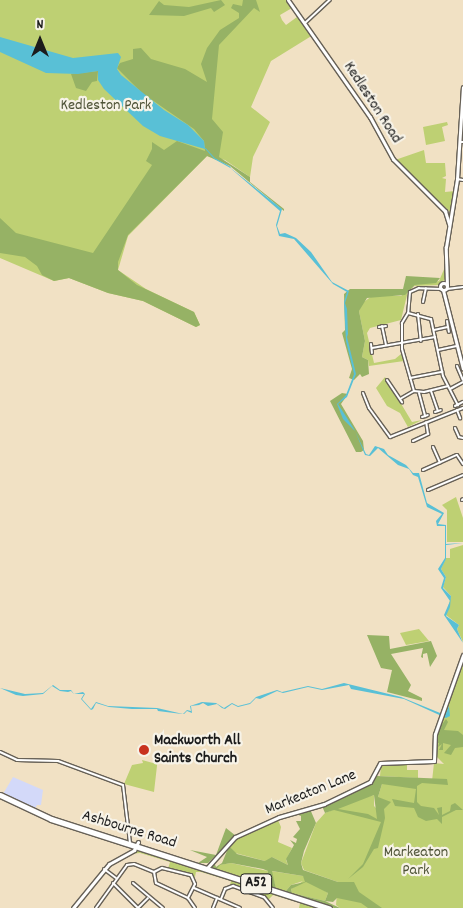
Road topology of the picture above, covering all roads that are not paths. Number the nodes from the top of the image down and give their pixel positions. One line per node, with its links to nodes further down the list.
1 (288, 0): 3 (street, Kedleston Road)
2 (330, 0): 3 (street)
3 (305, 23): 9 (street, Kedleston Road)
4 (463, 87): 5 (street)
5 (462, 142): 6 (street)
6 (461, 161): 7 (street)
7 (457, 179): 8 (street); 10 (street)
8 (463, 180)
9 (445, 213): 10 (street, Kedleston Road); 11 (street, Kedleston Road)
10 (452, 214): 11 (street, Kedleston Road)
11 (449, 224): 13 (street, Kedleston Road)
12 (426, 287): 13 (street); 15 (street); 16 (street)
13 (444, 287): 14 (street); 30 (street, Kedleston Road)
14 (463, 287)
15 (423, 302)
16 (408, 313): 17 (street); 27 (street)
17 (418, 314): 23 (street); 26 (street)
18 (447, 321): 22 (street)
19 (382, 326): 20 (street); 21 (street); 29 (street)
20 (386, 326)
21 (379, 327)
22 (448, 327): 23 (street); 24 (street)
23 (434, 330): 25 (street)
24 (450, 332)
25 (435, 337): 26 (street); 32 (street)
26 (421, 341): 27 (street)
27 (403, 343): 29 (street); 38 (street)
28 (371, 344): 31 (street)
29 (386, 345): 31 (street)
30 (457, 346): 32 (street); 34 (street, Kedleston Road)
31 (372, 348): 33 (street)
32 (438, 350): 37 (street)
33 (372, 353)
34 (462, 360): 35 (street, Kedleston Road)
35 (463, 369)
36 (454, 370): 40 (street)
37 (442, 372): 38 (street); 41 (street)
38 (410, 378): 43 (street)
39 (387, 380): 47 (street)
40 (463, 381): 42 (street)
41 (448, 386): 42 (street); 44 (street)
42 (450, 389): 49 (street)
43 (414, 391): 46 (street); 47 (street)
44 (431, 391): 46 (street); 52 (street)
45 (363, 393): 55 (street)
46 (419, 393): 53 (street)
47 (400, 399): 48 (street)
48 (402, 402)
49 (463, 402)
50 (463, 408): 51 (street)
51 (457, 410): 54 (street); 55 (street)
52 (438, 411)
53 (425, 416)
54 (460, 418)
55 (425, 421): 58 (street)
56 (455, 428): 57 (street)
57 (463, 438)
58 (414, 442)
59 (433, 449): 60 (street)
60 (440, 463): 61 (street); 62 (street)
61 (463, 464)
62 (423, 470)
63 (463, 475): 64 (street)
64 (428, 490)
65 (463, 655): 70 (street, Markeaton Lane)
66 (0, 752): 68 (street)
67 (0, 795): 68 (highway, Ashbourne Road / A52)
68 (130, 841): 69 (highway, Ashbourne Road / A52)
69 (137, 844): 70 (highway, Ashbourne Road / A52); 71 (street)
70 (207, 868): 89 (highway, Ashbourne Road / A52)
71 (104, 869): 73 (street); 81 (street)
72 (154, 872): 73 (street); 76 (street); 78 (street)
73 (116, 878): 74 (street)
74 (112, 883): 82 (street); 83 (street)
75 (133, 883): 77 (street)
76 (194, 888): 78 (street); 79 (street)
77 (148, 898): 83 (street); 84 (street)
78 (188, 898): 85 (street)
79 (217, 898): 80 (street); 86 (street)
80 (221, 899): 87 (street); 88 (street)
81 (72, 908)
82 (96, 908)
83 (138, 908)
84 (163, 908)
85 (195, 908)
86 (212, 908)
87 (240, 908)
88 (272, 908)
89 (329, 908)

